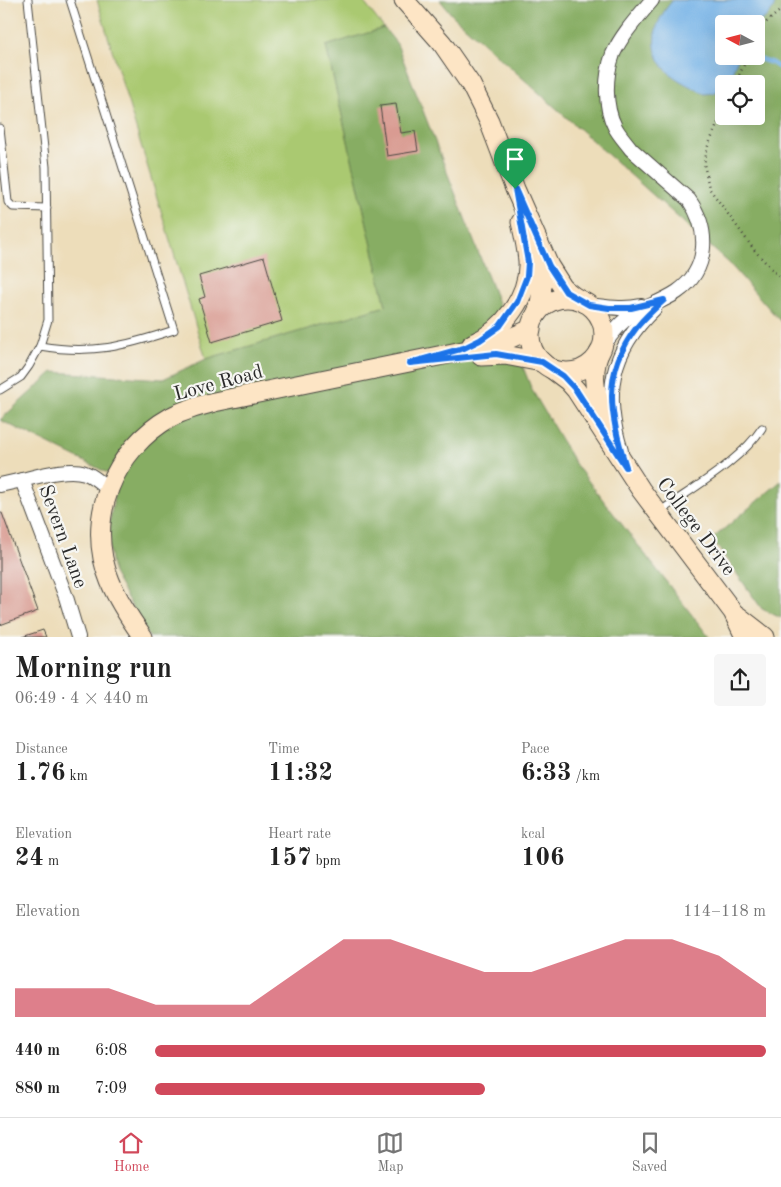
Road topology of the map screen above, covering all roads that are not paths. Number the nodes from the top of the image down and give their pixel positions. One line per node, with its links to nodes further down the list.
1 (28, 0): 7 (lane)
2 (70, 0): 11 (lane)
3 (404, 0): 6 (main road)
4 (652, 0): 8 (street)
5 (0, 128): 7 (lane)
6 (515, 189): 9 (main road); 10 (main road); 13 (main road)
7 (47, 208): 11 (lane)
8 (664, 300): 9 (street); 12 (street); 17 (street)
9 (587, 304): 10 (main road); 12 (main road)
10 (532, 325): 13 (main road, Love Road); 14 (main road)
11 (40, 346): 15 (lane)
12 (601, 349): 14 (main road); 17 (main road, College Drive)
13 (410, 363): 14 (main road, Love Road); 20 (main road, Love Road)
14 (547, 366): 17 (main road, College Drive)
15 (0, 390)
16 (762, 428): 21 (lane)
17 (626, 467): 21 (main road, College Drive)
18 (22, 480): 19 (street); 20 (street, Severn Lane); 23 (street, Severn Lane)
19 (0, 484)
20 (108, 489): 24 (main road, Love Road)
21 (659, 512): 22 (main road, College Drive)
22 (734, 612): 25 (main road, College Drive); 26 (main road, College Drive)
23 (78, 637)
24 (143, 637)
25 (745, 637)
26 (765, 637)

